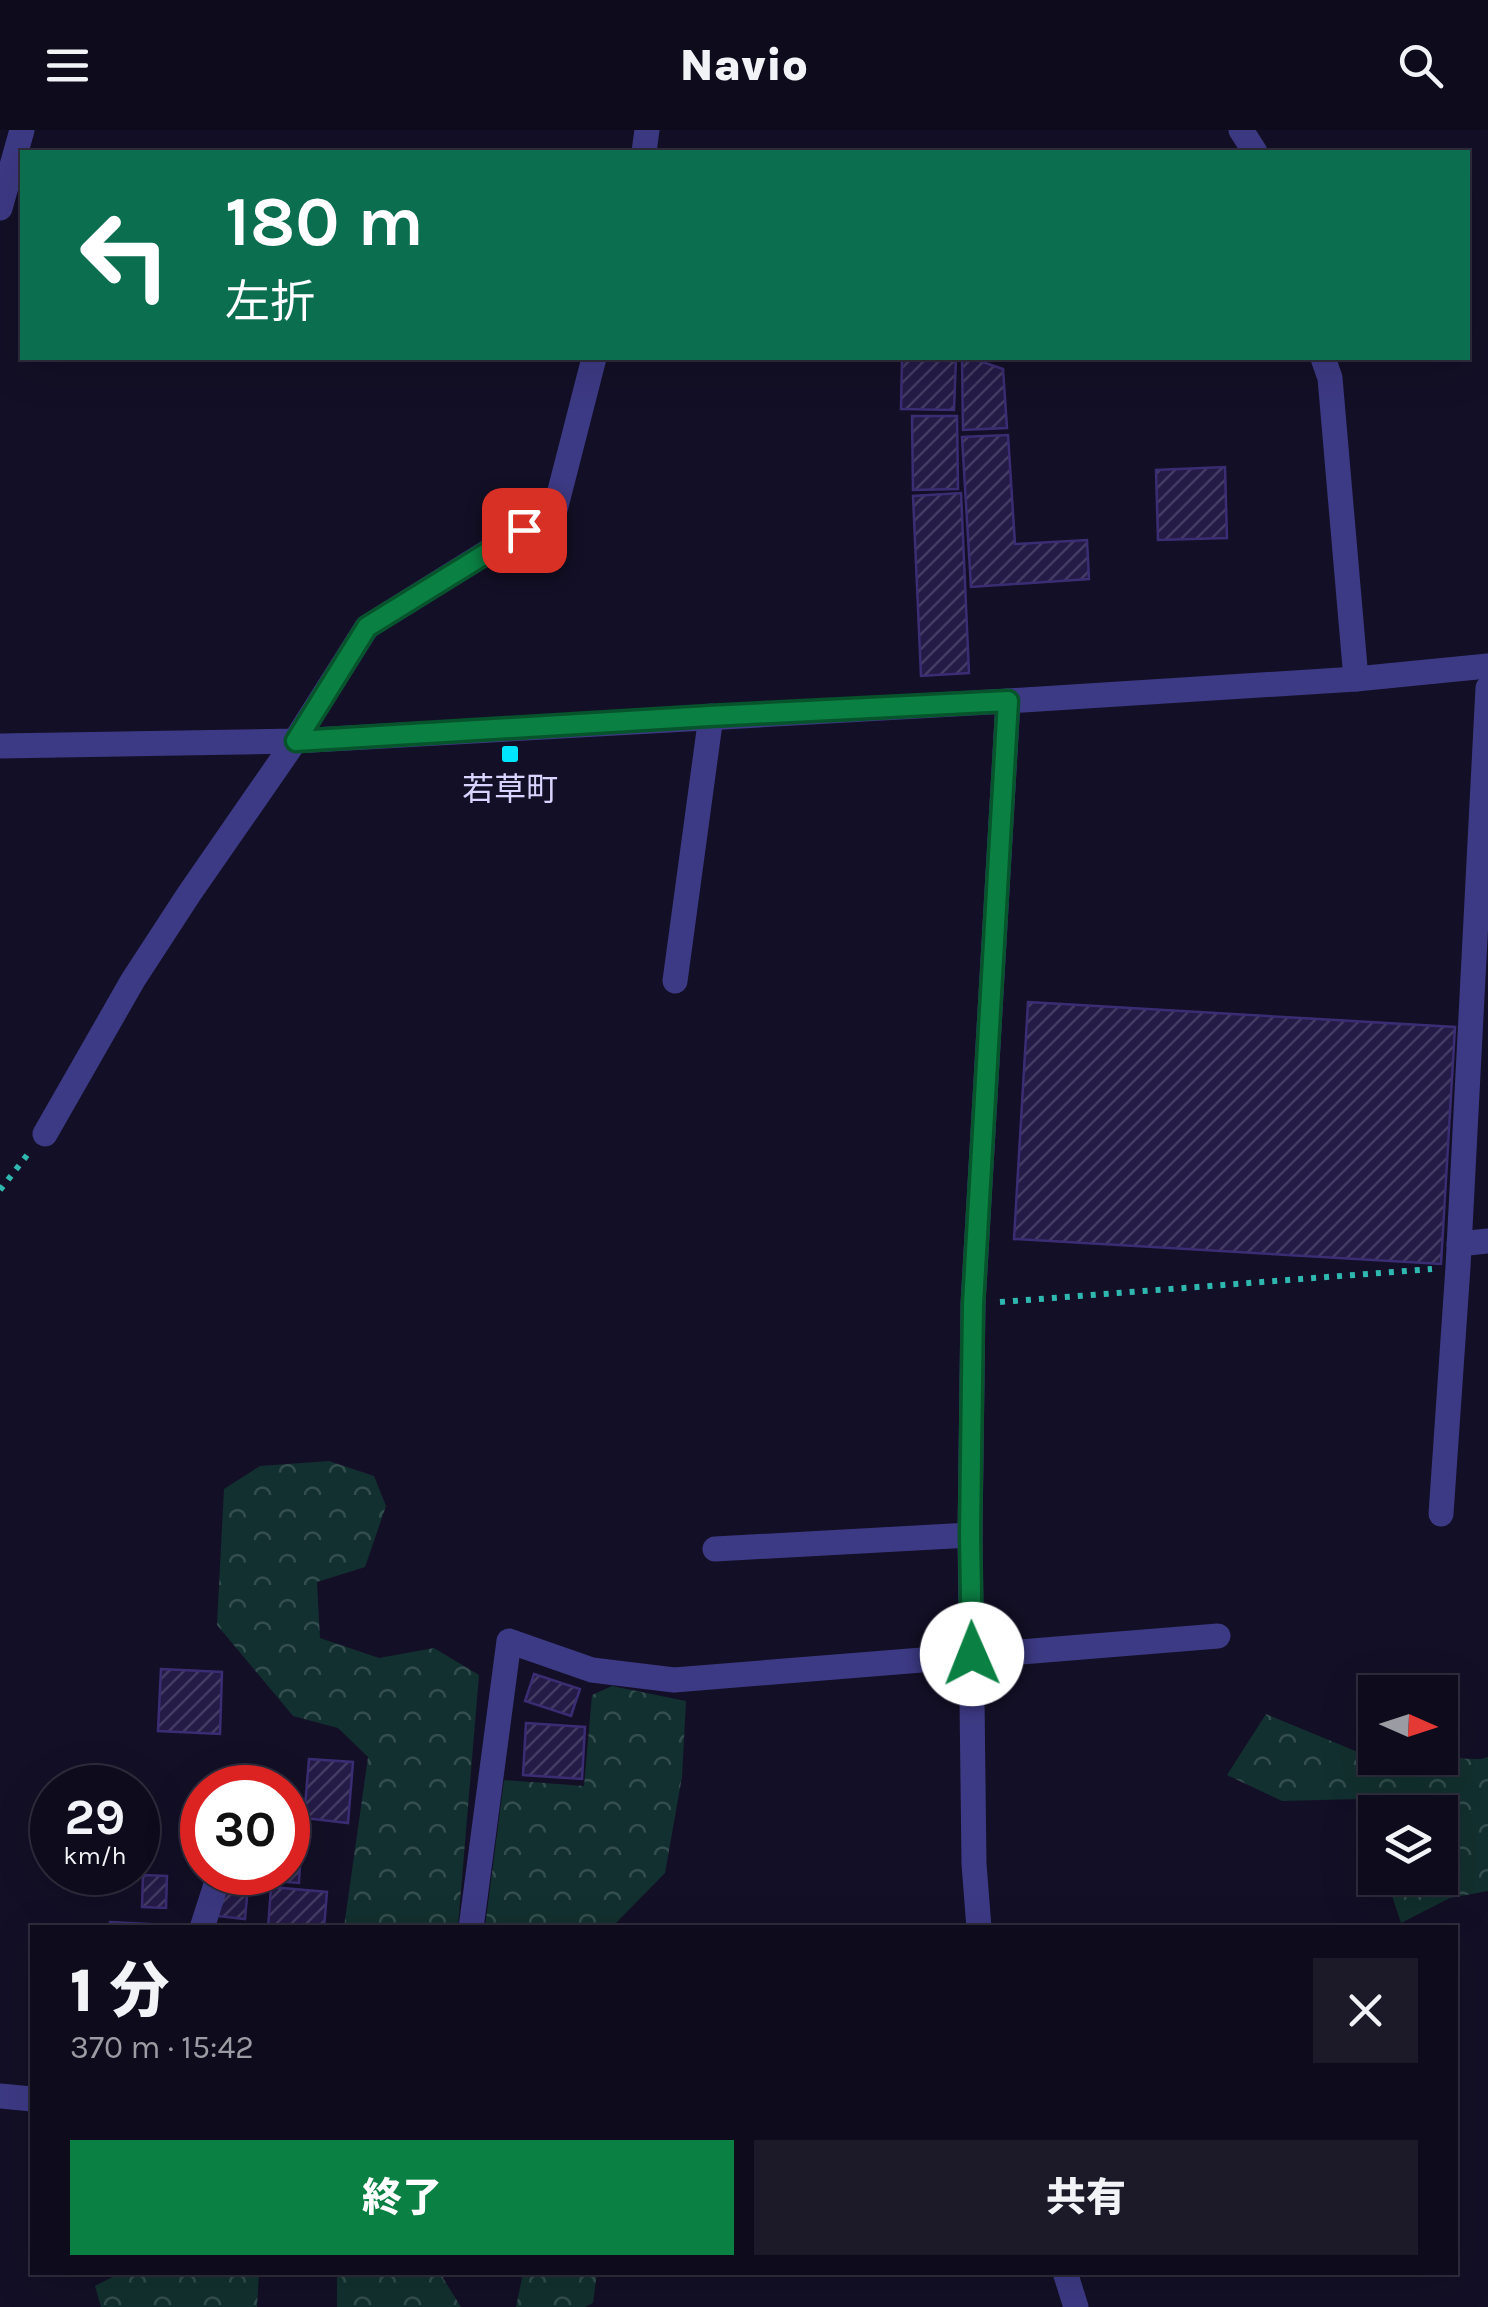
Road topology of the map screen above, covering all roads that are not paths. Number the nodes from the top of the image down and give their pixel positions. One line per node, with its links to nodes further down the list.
1 (22, 130): 2 (street)
2 (0, 208)
3 (593, 360): 10 (street)
4 (1324, 360): 6 (street)
5 (1488, 666): 6 (street)
6 (1356, 679): 8 (street)
7 (1488, 688): 15 (street)
8 (1008, 701): 9 (street); 17 (street)
9 (710, 716): 10 (street); 12 (street)
10 (296, 741): 11 (street); 13 (street)
11 (0, 746)
12 (675, 982)
13 (45, 1134)
14 (1488, 1241): 15 (street)
15 (1458, 1255): 16 (street)
16 (1440, 1514)
17 (970, 1535): 18 (street); 20 (street)
18 (715, 1549)
19 (1218, 1636): 20 (street)
20 (972, 1654): 23 (street); 24 (street)
21 (213, 1895): 22 (street)
22 (203, 1925)
23 (471, 1925)
24 (979, 1925)
25 (0, 2096): 26 (street)
26 (30, 2100)
27 (1065, 2275): 28 (street)
28 (1076, 2307)

